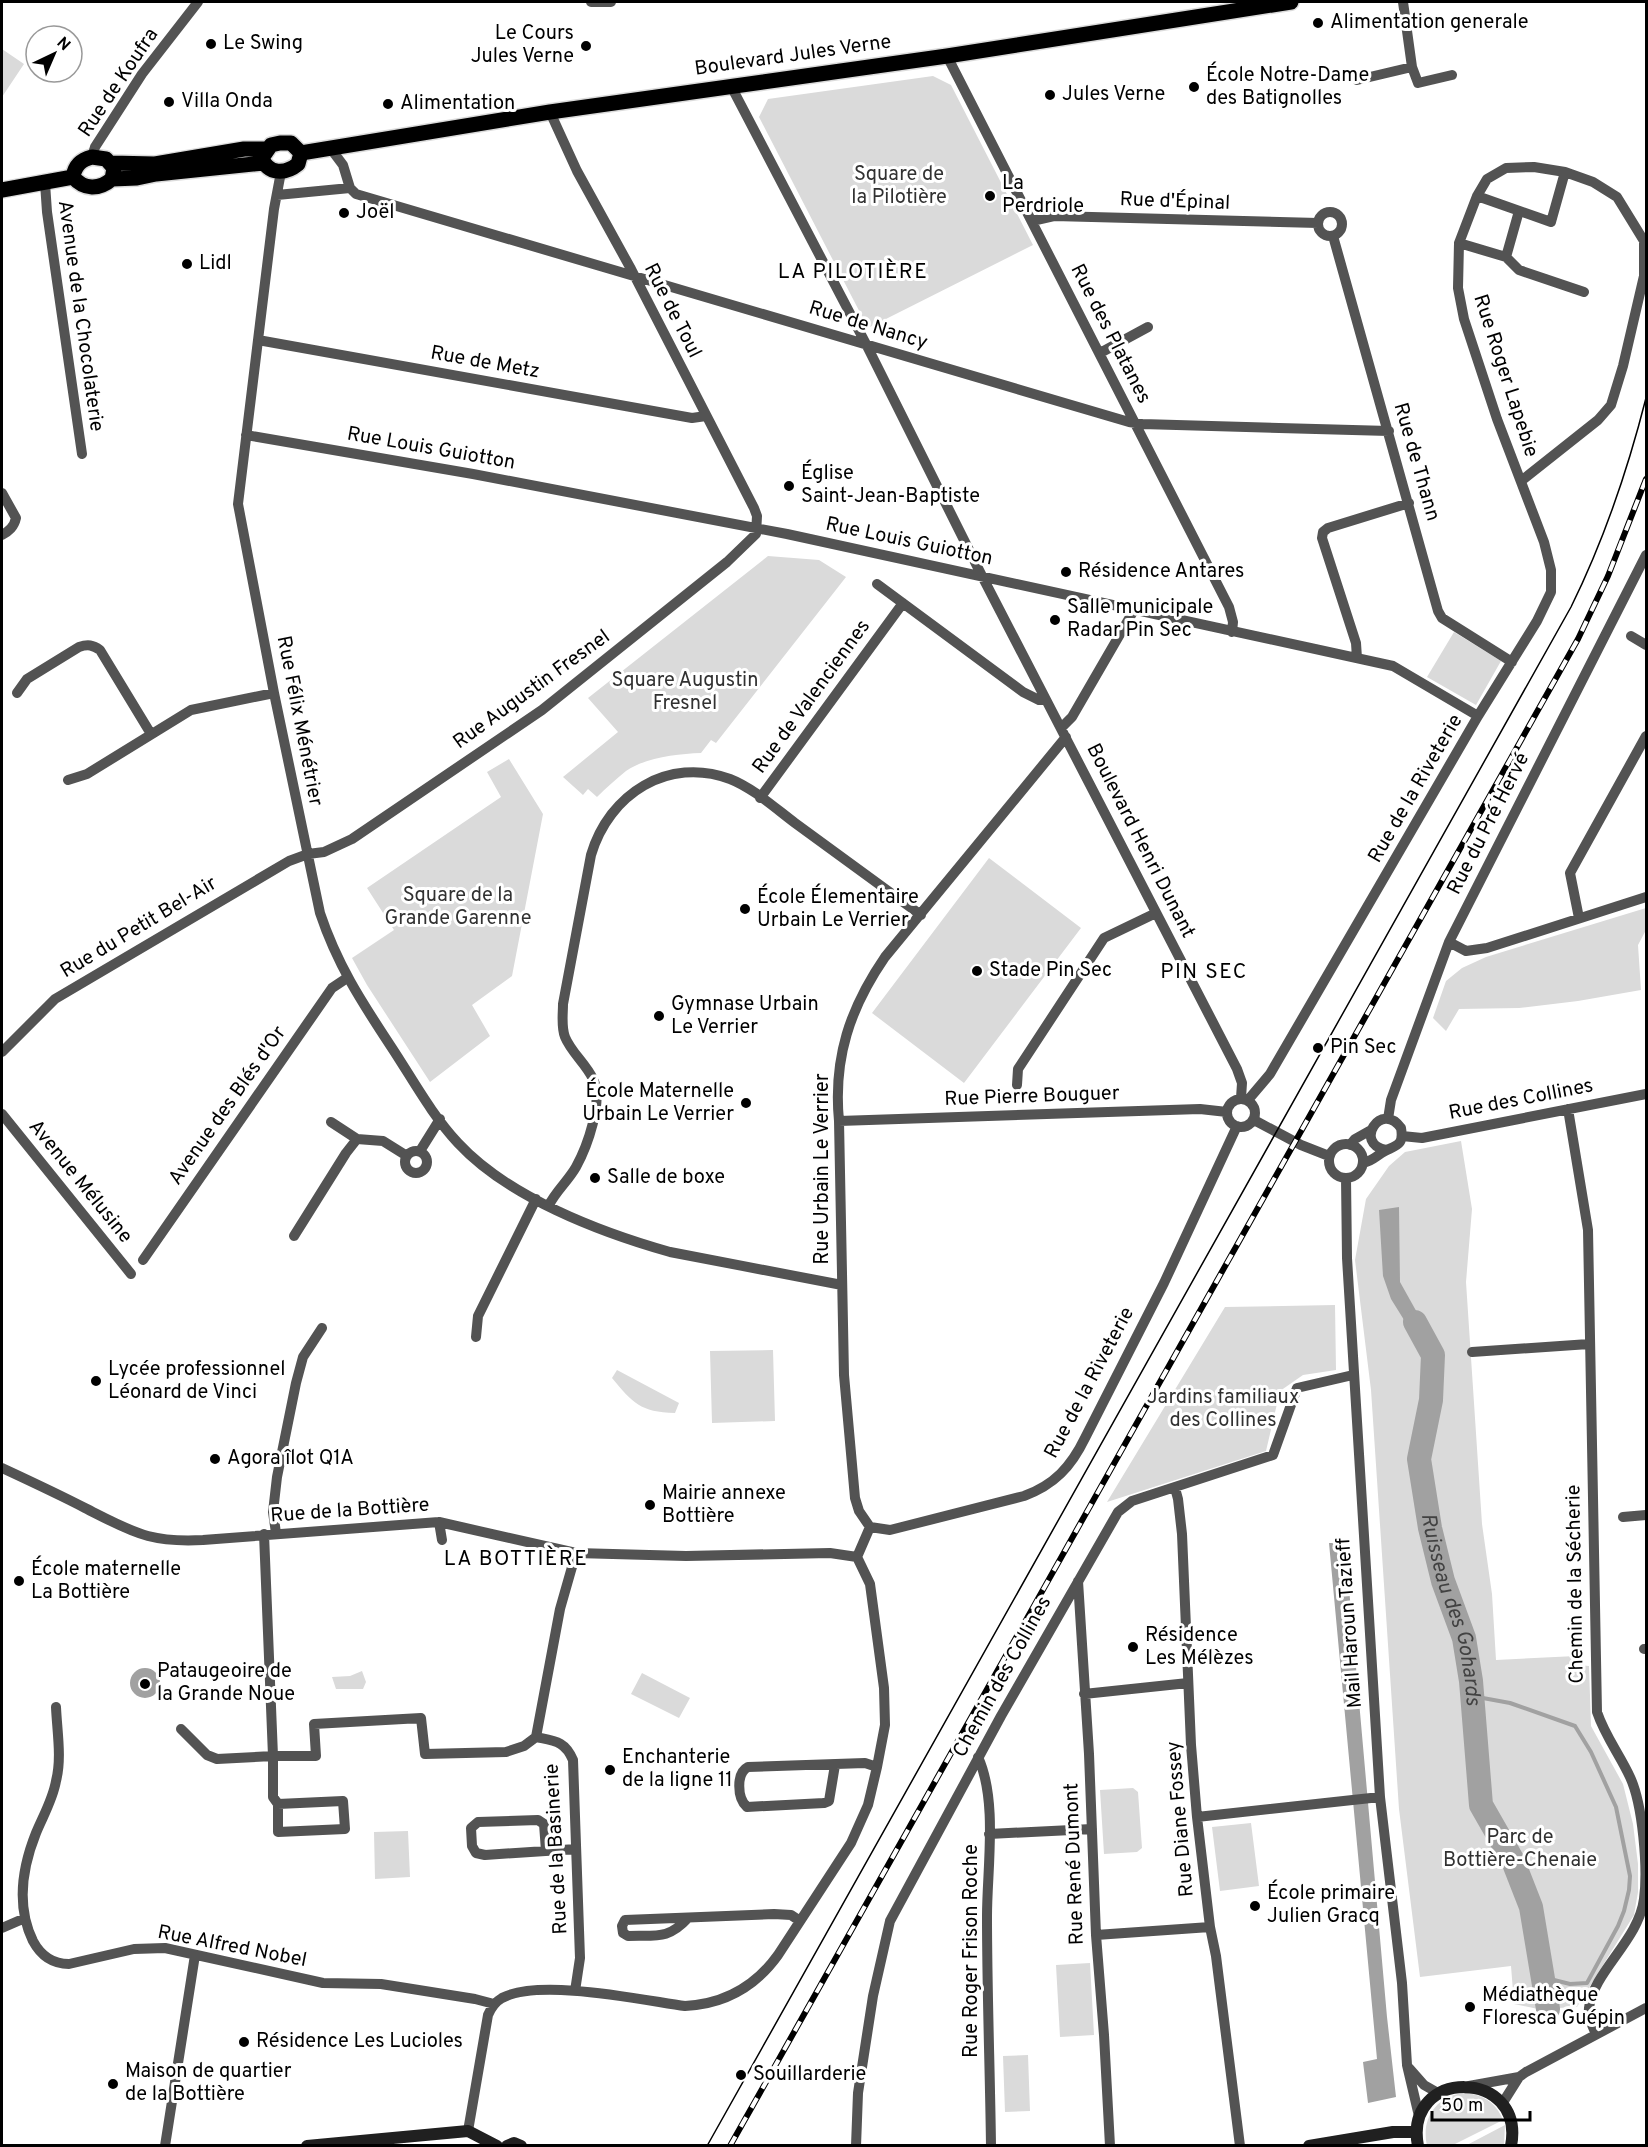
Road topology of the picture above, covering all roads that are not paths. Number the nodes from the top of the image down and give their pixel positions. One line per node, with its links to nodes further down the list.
1 (198, 2): 15 (street, Rue de Koufra)
2 (591, 2): 3 (street)
3 (611, 2)
4 (1291, 2): 6 (main road, Boulevard Jules Verne)
5 (1403, 2): 7 (street)
6 (947, 56): 10 (main road, Boulevard Jules Verne); 27 (street, Rue des Platanes)
7 (1412, 67): 8 (street); 9 (street)
8 (1452, 75)
9 (1357, 80)
10 (731, 86): 11 (main road, Boulevard Jules Verne); 36 (street, Boulevard Henri Dunant)
11 (550, 112): 12 (main road, Boulevard Jules Verne); 32 (street, Rue de Toul)
12 (331, 149): 13 (main road, Boulevard Jules Verne); 22 (street)
13 (301, 153): 14 (main road); 17 (main road)
14 (266, 156): 16 (main road); 17 (main road); 20 (main road)
15 (92, 157): 16 (main road); 19 (main road)
16 (111, 163): 20 (main road)
17 (281, 172): 24 (street, Rue Félix Ménétrier)
18 (1565, 172): 25 (street, Rue Roger Lapebie); 26 (street); 43 (street)
19 (73, 177): 20 (main road); 21 (main road)
20 (112, 179)
21 (45, 183): 23 (main road); 42 (street, Avenue de la Chocolaterie)
22 (350, 188): 24 (street, Rue de Nancy); 32 (street, Rue de Nancy)
23 (2, 189)
24 (277, 195): 35 (street, Rue Félix Ménétrier)
25 (1477, 196): 26 (street); 30 (street, Rue Roger Lapebie)
26 (1519, 212): 31 (street)
27 (1032, 221): 28 (street, Rue d'Épinal); 37 (street, Rue des Platanes)
28 (1318, 224): 29 (street); 29 (street, Rue d'Épinal)
29 (1333, 236): 40 (street, Rue de Thann)
30 (1459, 243): 31 (street); 43 (street, Rue Roger Lapebie)
31 (1506, 257): 33 (street)
32 (634, 276): 36 (street, Rue de Nancy); 38 (street, Rue de Toul)
33 (1584, 292)
34 (1148, 327): 37 (street)
35 (258, 340): 38 (street, Rue de Metz); 41 (street, Rue Félix Ménétrier)
36 (866, 344): 39 (street, Rue de Nancy); 49 (street, Boulevard Henri Dunant)
37 (1100, 353): 39 (street, Rue des Platanes)
38 (706, 416): 46 (street, Rue de Toul)
39 (1136, 423): 40 (street, Rue de Nancy); 53 (street, Rue des Platanes)
40 (1389, 431): 45 (street, Rue de Thann)
41 (246, 435): 46 (street, Rue Louis Guiotton); 59 (street, Rue Félix Ménétrier)
42 (82, 454)
43 (1521, 482): 57 (street, Rue de la Riveterie)
44 (2, 493): 47 (street)
45 (1409, 503): 56 (street); 57 (street, Rue de Thann)
46 (758, 529): 49 (street, Rue Louis Guiotton); 67 (street, Rue Augustin Fresnel)
47 (2, 535)
48 (1647, 555): 72 (street, Rue du Pré Hervé)
49 (982, 576): 52 (street, Rue Louis Guiotton); 60 (street, Boulevard Henri Dunant)
50 (876, 584): 51 (street)
51 (903, 603): 60 (street); 66 (street, Rue de Valenciennes)
52 (1134, 610): 53 (street, Rue Louis Guiotton); 62 (street, Rue Urbain Le Verrier)
53 (1232, 632): 56 (street, Rue Louis Guiotton)
54 (1631, 636): 55 (street)
55 (1647, 645)
56 (1357, 658): 61 (street, Rue Louis Guiotton)
57 (1512, 662): 61 (street, Rue de la Riveterie)
58 (17, 693): 63 (street)
59 (274, 693): 63 (street); 67 (street, Rue Félix Ménétrier)
60 (1046, 700): 62 (street, Boulevard Henri Dunant)
61 (1479, 716): 77 (street, Rue de la Riveterie)
62 (1063, 732): 69 (street, Boulevard Henri Dunant); 70 (street, Rue Urbain Le Verrier)
63 (151, 734): 65 (street)
64 (1647, 736): 71 (street)
65 (68, 780)
66 (760, 798): 70 (street, Rue de Valenciennes); 98 (street)
67 (308, 854): 73 (street, Rue Félix Ménétrier); 74 (street, Rue du Petit Bel-Air)
68 (1647, 897): 71 (street)
69 (1156, 913): 75 (street); 77 (street, Boulevard Henri Dunant)
70 (921, 915): 84 (street, Rue Urbain Le Verrier)
71 (1579, 918): 72 (street)
72 (1449, 942): 82 (street, Rue du Pré Hervé)
73 (347, 978): 81 (street, Rue Félix Ménétrier); 100 (street, Avenue des Blés d'Or)
74 (2, 1052)
75 (1017, 1085)
76 (1647, 1094): 78 (street, Rue des Collines)
77 (1245, 1099): 79 (street); 83 (street)
78 (1568, 1109): 88 (street, Rue des Collines); 105 (street, Chemin de la Sécherie)
79 (1227, 1112): 84 (street, Rue Pierre Bouguer); 86 (street)
80 (2, 1114): 101 (street, Avenue Mélusine)
81 (440, 1119): 92 (street); 97 (street, Rue Félix Ménétrier)
82 (1388, 1119): 87 (street); 88 (street)
83 (1254, 1120): 86 (street); 94 (street)
84 (839, 1121): 102 (street, Rue Urbain Le Verrier)
85 (331, 1122): 89 (street)
86 (1237, 1126): 113 (street, Rue de la Riveterie)
87 (1371, 1130): 90 (street); 91 (street)
88 (1402, 1136): 91 (street)
89 (357, 1139): 93 (street); 99 (street)
90 (1350, 1145): 94 (street); 95 (street)
91 (1386, 1150): 95 (street)
92 (420, 1151): 93 (street); 93 (street)
93 (407, 1156)
94 (1329, 1156): 96 (street)
95 (1363, 1163): 96 (street)
96 (1346, 1178): 107 (street, Mail Haroun Tazieff)
97 (536, 1199): 98 (street, Rue Félix Ménétrier); 104 (street)
98 (549, 1205): 102 (street, Rue Félix Ménétrier)
99 (294, 1236)
100 (143, 1260)
101 (131, 1274)
102 (842, 1285): 113 (street, Rue Urbain Le Verrier)
103 (322, 1328): 114 (street)
104 (477, 1337)
105 (1589, 1344): 106 (street); 146 (street, Chemin de la Sécherie)
106 (1472, 1352)
107 (1353, 1375): 109 (street, Chemin des Collines); 129 (street, Mail Haroun Tazieff)
108 (2, 1468): 115 (street, Rue de la Bottière)
109 (1174, 1488): 119 (street, Chemin des Collines); 120 (street, Rue Diane Fossey)
110 (1647, 1515): 111 (street)
111 (1623, 1517)
112 (439, 1522): 114 (street, Rue de la Bottière); 116 (street); 117 (street, Rue de la Bottière)
113 (870, 1527): 118 (street)
114 (276, 1533): 115 (street, Rue de la Bottière)
115 (264, 1534): 125 (street)
116 (442, 1540)
117 (576, 1553): 118 (street, Rue de la Bottière); 124 (street, Rue de la Basinerie)
118 (857, 1557): 128 (street)
119 (1078, 1581): 121 (street, Rue René Dumont); 126 (street, Chemin des Collines)
120 (1188, 1683): 121 (street); 131 (street, Rue Diane Fossey)
121 (1084, 1694): 132 (street, Rue René Dumont)
122 (56, 1707): 136 (street, Rue Alfred Nobel)
123 (181, 1729): 125 (street)
124 (536, 1737): 125 (street); 134 (street, Rue de la Basinerie)
125 (273, 1756): 130 (street)
126 (978, 1757): 133 (street, Rue Roger Frison Roche); 161 (street, Chemin des Collines)
127 (835, 1765): 127 (street); 128 (street)
128 (877, 1767): 138 (street)
129 (1380, 1797): 131 (street); 147 (street, Mail Haroun Tazieff)
130 (278, 1804): 130 (street)
131 (1197, 1817): 140 (street, Rue Diane Fossey)
132 (1092, 1829): 133 (street); 141 (street, Rue René Dumont)
133 (989, 1834): 162 (street, Rue Roger Frison Roche)
134 (576, 1849): 135 (street); 143 (street, Rue de la Basinerie)
135 (546, 1851): 135 (street)
136 (24, 1918): 139 (street); 142 (street, Rue Alfred Nobel)
137 (688, 1918): 137 (street); 138 (street)
138 (800, 1921): 143 (street)
139 (2, 1928)
140 (1210, 1928): 141 (street); 164 (street, Rue Diane Fossey)
141 (1096, 1935): 163 (street, Rue René Dumont)
142 (195, 1955): 144 (street, Rue Alfred Nobel); 156 (street)
143 (575, 1991): 144 (street)
144 (494, 2004): 153 (street)
145 (1647, 2008): 146 (street)
146 (1596, 2034): 148 (street)
147 (1407, 2065): 150 (street); 152 (street, Mail Haroun Tazieff)
148 (1519, 2077): 149 (street); 151 (street)
149 (1469, 2086): 150 (street); 151 (street)
150 (1438, 2093): 152 (street)
151 (1502, 2104): 155 (street)
152 (1419, 2116): 154 (street)
153 (468, 2131): 157 (street); 158 (street)
154 (1416, 2132): 165 (street); 166 (street)
155 (1515, 2143)
156 (165, 2145)
157 (307, 2145)
158 (496, 2145)
159 (507, 2145): 160 (street)
160 (520, 2145)
161 (856, 2145)
162 (992, 2145)
163 (1110, 2145)
164 (1240, 2145)
165 (1309, 2145)
166 (1418, 2145)

